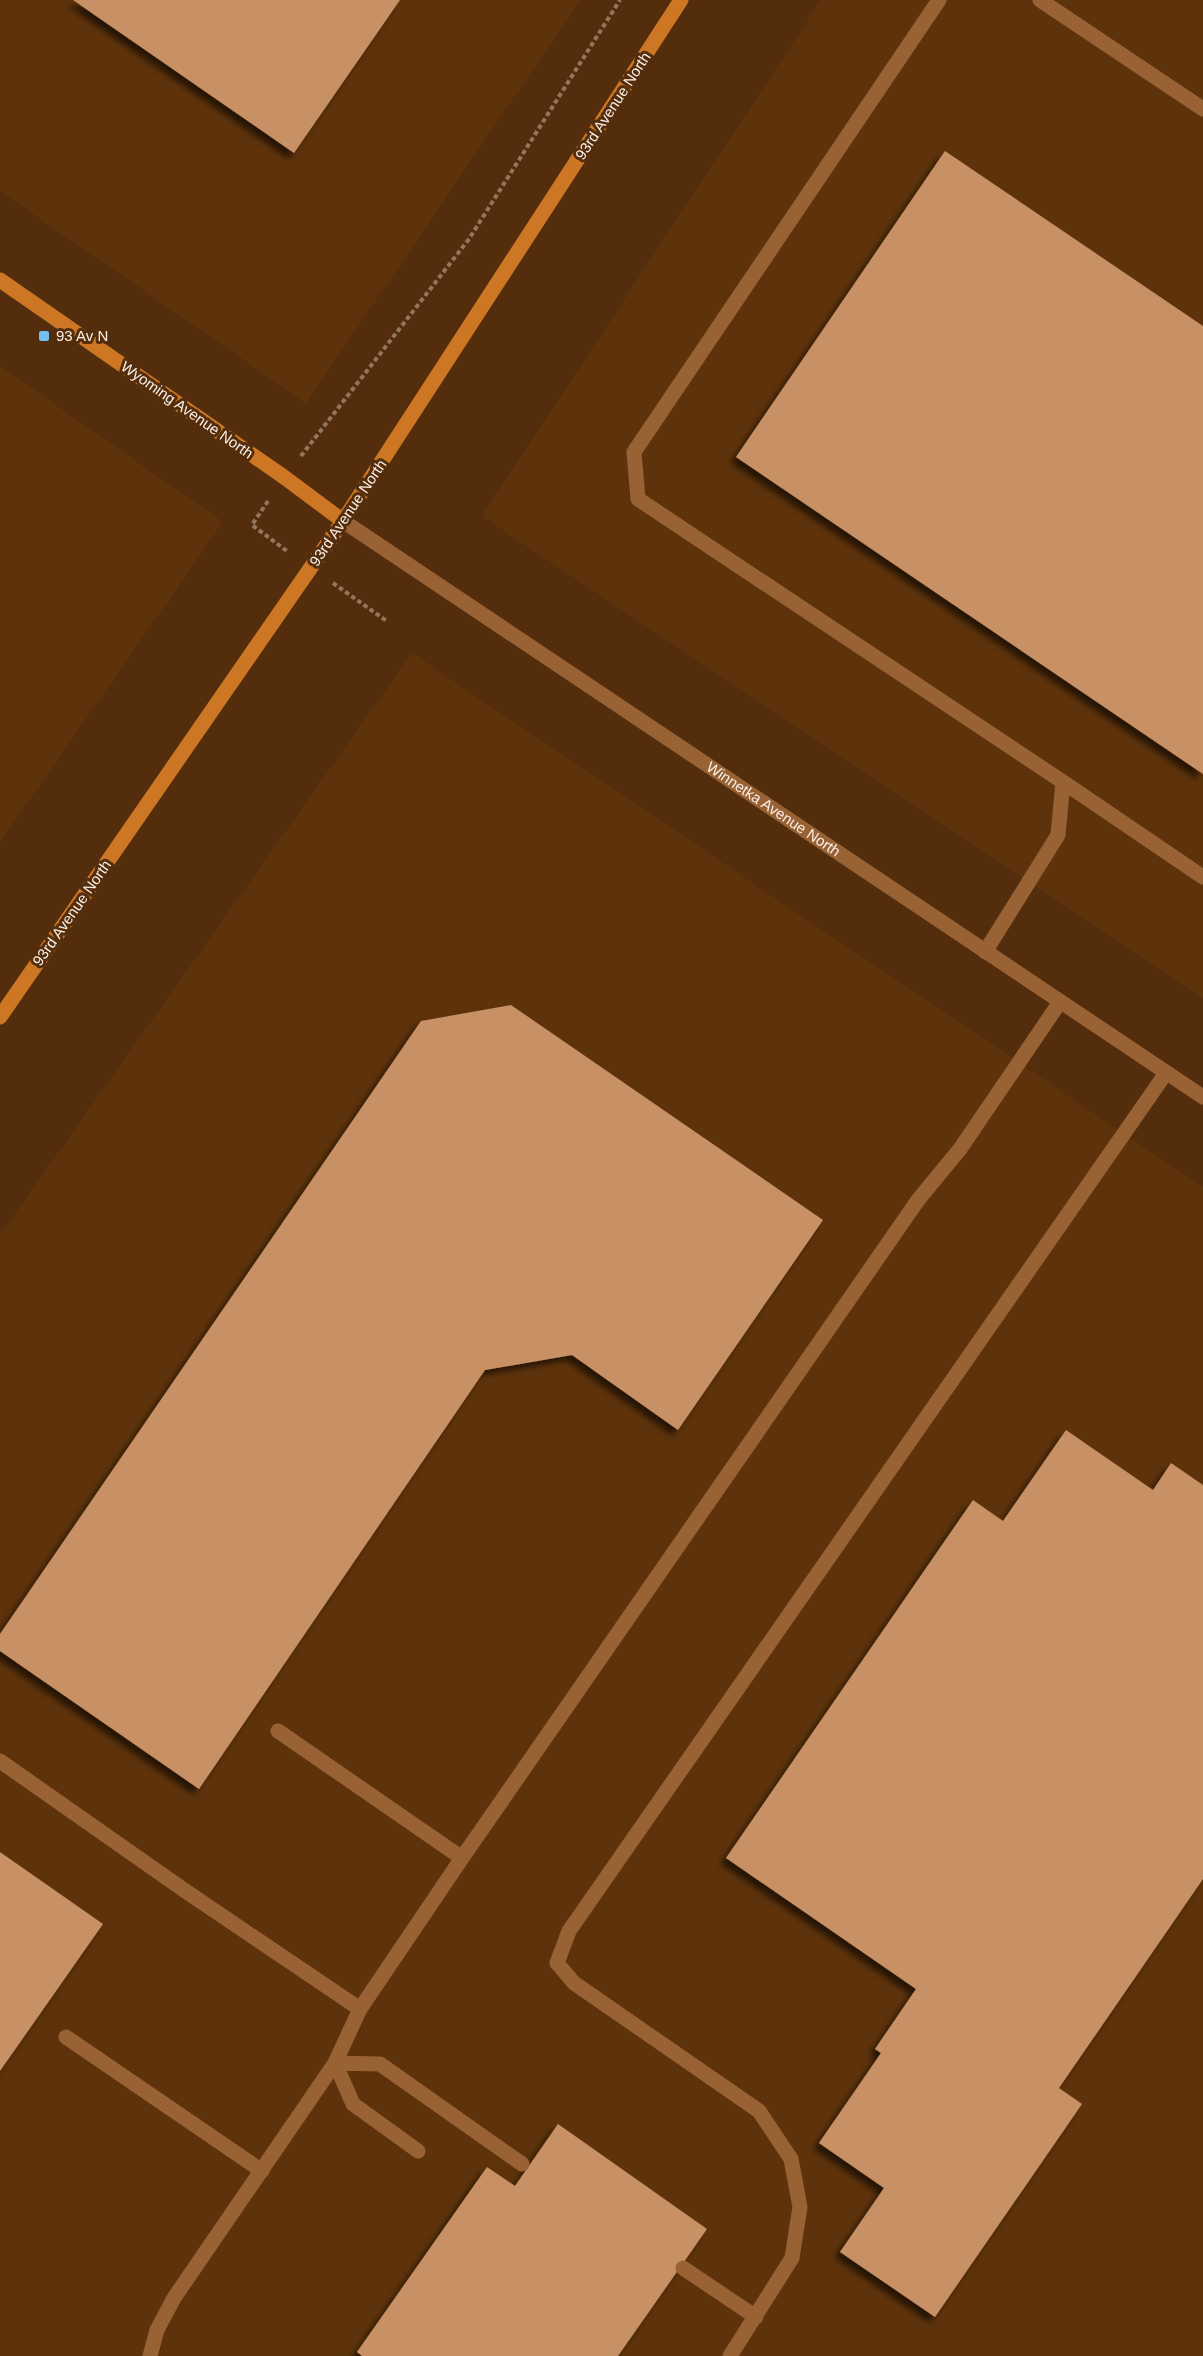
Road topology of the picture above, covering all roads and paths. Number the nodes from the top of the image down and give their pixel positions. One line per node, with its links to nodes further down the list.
1 (620, 0): 7 (path)
2 (681, 0): 8 (street, 93rd Avenue North)
3 (939, 0): 10 (street)
4 (1040, 0): 5 (street)
5 (1203, 109)
6 (0, 280): 7 (street, Wyoming Avenue North)
7 (284, 477): 8 (street, Wyoming Avenue North); 9 (path)
8 (343, 522): 12 (street, Winnetka Avenue North); 14 (street, 93rd Avenue North)
9 (252, 525)
10 (1063, 782): 11 (street); 12 (street)
11 (1203, 877)
12 (985, 952): 13 (street, Winnetka Avenue North)
13 (1060, 1002): 15 (street, Winnetka Avenue North); 19 (street)
14 (0, 1017)
15 (1166, 1073): 16 (street, Winnetka Avenue North); 27 (street)
16 (1203, 1097)
17 (278, 1731): 19 (street)
18 (0, 1761): 20 (street)
19 (462, 1858): 20 (street)
20 (360, 2009): 22 (street)
21 (66, 2037): 25 (street)
22 (335, 2063): 23 (street); 24 (street); 25 (street)
23 (418, 2151)
24 (522, 2164)
25 (262, 2171): 28 (street)
26 (683, 2268): 27 (street)
27 (756, 2318): 29 (street)
28 (150, 2356)
29 (730, 2356)

